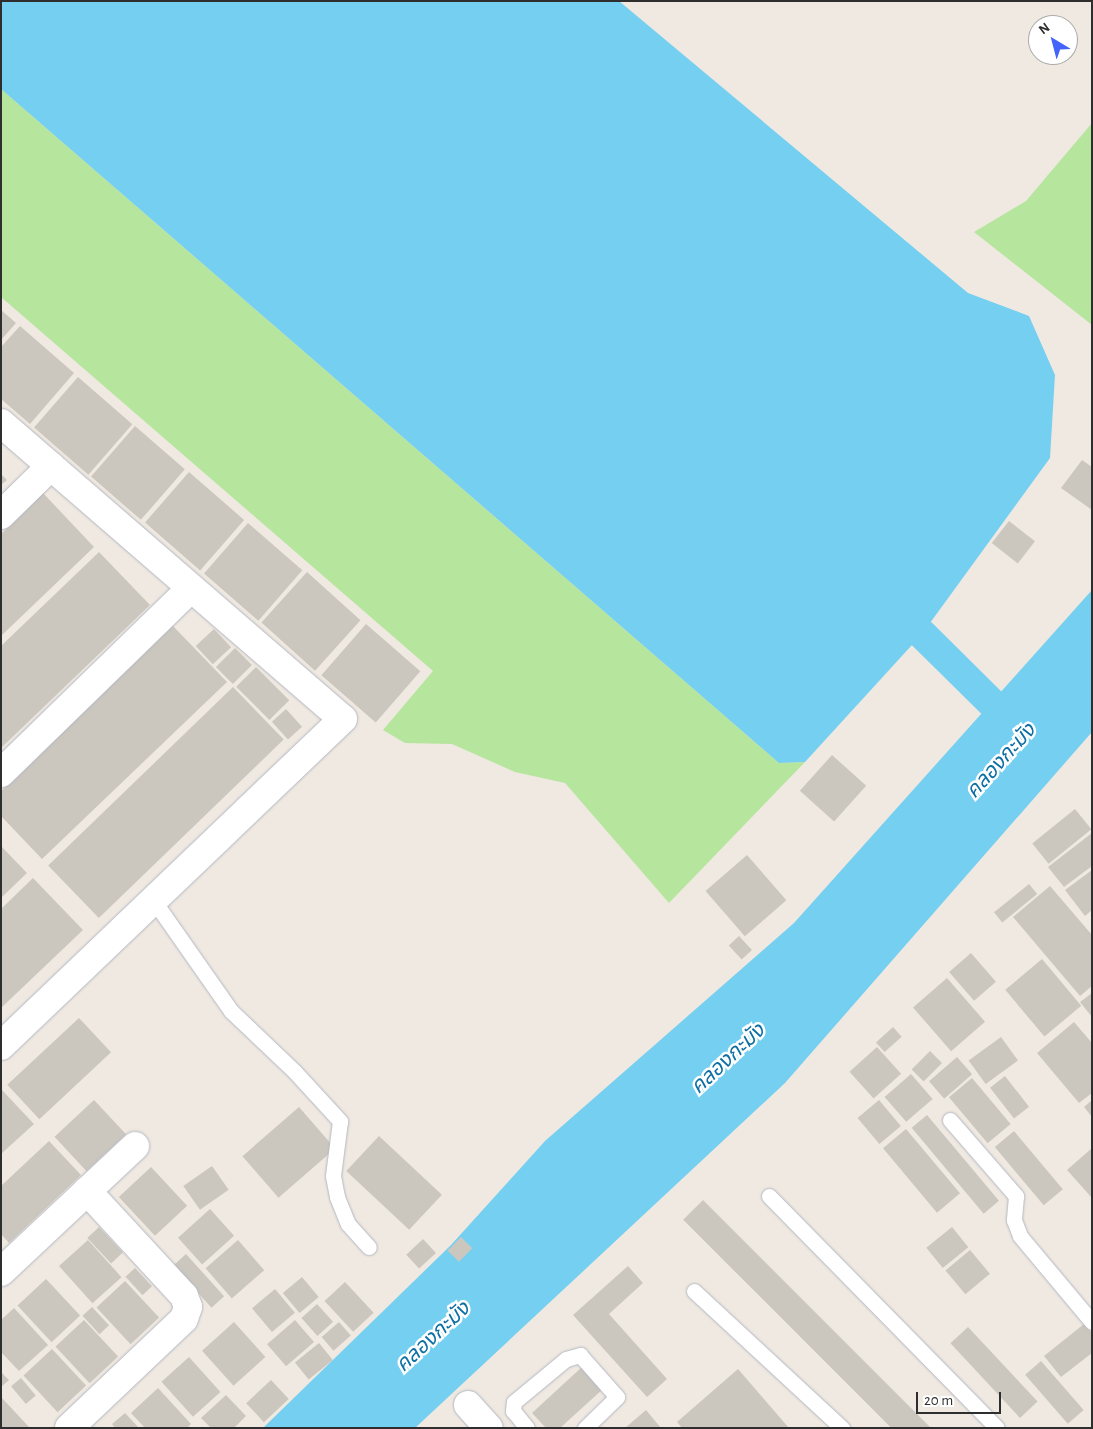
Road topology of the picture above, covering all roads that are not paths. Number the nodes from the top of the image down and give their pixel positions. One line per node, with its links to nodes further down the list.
1 (1, 423): 2 (street)
2 (51, 466): 3 (street); 4 (street)
3 (1, 515)
4 (191, 588): 5 (street); 6 (street)
5 (1, 774)
6 (154, 901): 7 (street); 12 (lane)
7 (1, 1046)
8 (950, 1120): 15 (lane)
9 (135, 1146): 10 (street)
10 (87, 1191): 13 (street); 17 (street)
11 (769, 1196): 22 (lane)
12 (369, 1247)
13 (1, 1272)
14 (694, 1291): 21 (lane)
15 (1092, 1322)
16 (468, 1404): 18 (street)
17 (68, 1428)
18 (489, 1428)
19 (527, 1428): 20 (lane)
20 (585, 1428)
21 (842, 1428)
22 (996, 1428)

